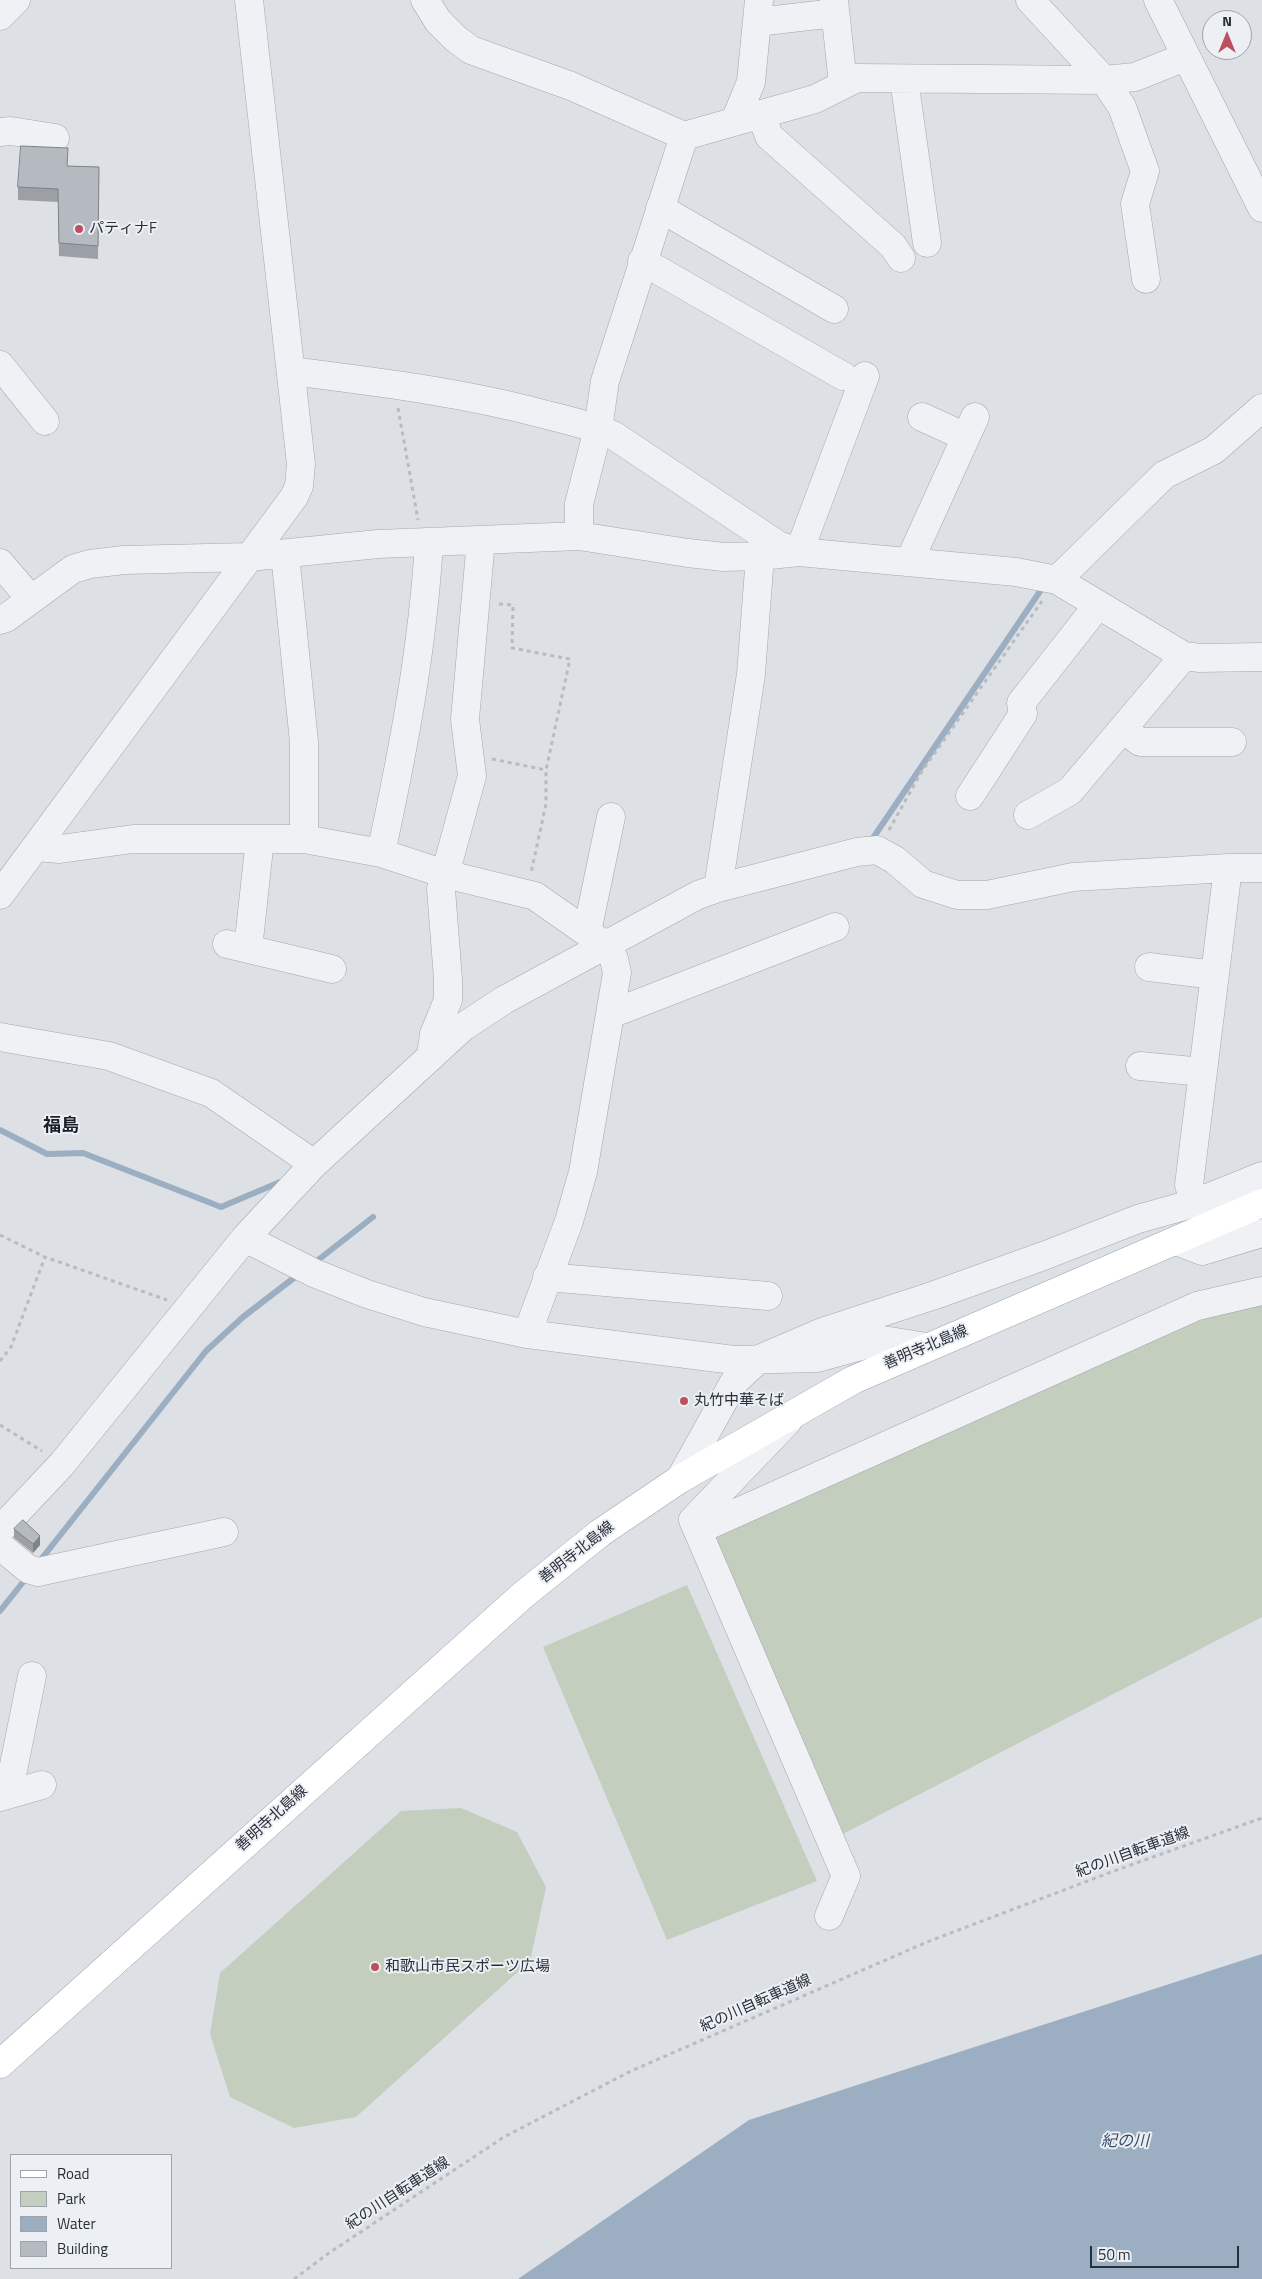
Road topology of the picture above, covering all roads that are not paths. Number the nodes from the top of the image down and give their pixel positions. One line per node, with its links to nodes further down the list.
1 (16, 0): 8 (street)
2 (249, 0): 26 (street)
3 (425, 0): 16 (street)
4 (1030, 0): 11 (street)
5 (1158, 0): 9 (street)
6 (835, 7): 7 (street); 12 (street)
7 (758, 11): 14 (street)
8 (0, 16)
9 (1185, 57): 11 (street); 19 (street)
10 (904, 79): 11 (street); 12 (street); 20 (street)
11 (1104, 80): 23 (street)
12 (843, 84): 13 (street)
13 (761, 114): 14 (street); 21 (street)
14 (735, 121): 16 (street)
15 (0, 132): 17 (street)
16 (684, 136): 18 (street)
17 (55, 138)
18 (660, 208): 22 (street); 24 (street)
19 (1262, 208)
20 (927, 243)
21 (901, 258)
22 (642, 261): 30 (street); 34 (street)
23 (1146, 279)
24 (834, 309)
25 (0, 365): 29 (street)
26 (291, 371): 30 (street); 37 (street)
27 (1262, 408): 40 (street)
28 (922, 417): 38 (street)
29 (45, 421)
30 (598, 429): 31 (street); 34 (street)
31 (579, 536): 32 (street); 36 (street)
32 (481, 540): 33 (street); 57 (street)
33 (426, 543): 35 (street); 54 (street)
34 (799, 552): 36 (street); 38 (street)
35 (285, 554): 37 (street); 52 (street)
36 (760, 556): 58 (street)
37 (249, 557): 41 (street); 53 (street)
38 (909, 562): 40 (street)
39 (0, 563): 41 (street)
40 (1051, 579): 42 (street)
41 (30, 598): 43 (street)
42 (1098, 605): 44 (street); 48 (street)
43 (0, 620)
44 (1184, 656): 45 (street); 46 (street)
45 (1262, 657)
46 (1123, 729): 47 (street); 49 (street)
47 (1232, 742)
48 (970, 796)
49 (1028, 815)
50 (611, 817): 61 (street)
51 (260, 839): 52 (street); 53 (street); 63 (street)
52 (304, 839): 54 (street)
53 (36, 847): 59 (street)
54 (381, 853): 57 (street)
55 (1228, 868): 56 (street); 58 (street); 64 (street)
56 (1262, 868)
57 (445, 874): 61 (street); 67 (street)
58 (718, 888): 61 (street)
59 (0, 895)
60 (835, 927): 65 (street)
61 (596, 938): 65 (street); 67 (street)
62 (1149, 967): 64 (street)
63 (332, 969)
64 (1215, 975): 69 (street)
65 (611, 1014): 77 (street)
66 (0, 1037): 70 (street)
67 (432, 1045): 70 (street)
68 (1140, 1066): 69 (street)
69 (1203, 1072): 72 (street)
70 (310, 1161): 75 (street)
71 (1262, 1176): 72 (street)
72 (1195, 1203): 82 (street)
73 (1262, 1203): 76 (main road, 善明寺北島線)
74 (1262, 1232): 76 (street)
75 (245, 1238): 80 (street); 85 (street)
76 (1176, 1241): 81 (main road, 善明寺北島線)
77 (547, 1277): 79 (street); 80 (street)
78 (1262, 1290): 86 (street)
79 (768, 1296)
80 (526, 1334): 82 (street)
81 (927, 1347): 82 (street); 83 (main road, 善明寺北島線)
82 (759, 1359): 84 (street)
83 (796, 1413): 84 (main road, 善明寺北島線); 86 (street)
84 (680, 1479): 93 (main road, 善明寺北島線)
85 (0, 1530)
86 (698, 1530): 92 (street)
87 (224, 1532): 88 (street)
88 (0, 1546)
89 (32, 1676): 91 (street)
90 (42, 1785): 91 (street)
91 (4, 1796)
92 (829, 1916)
93 (0, 2064)

